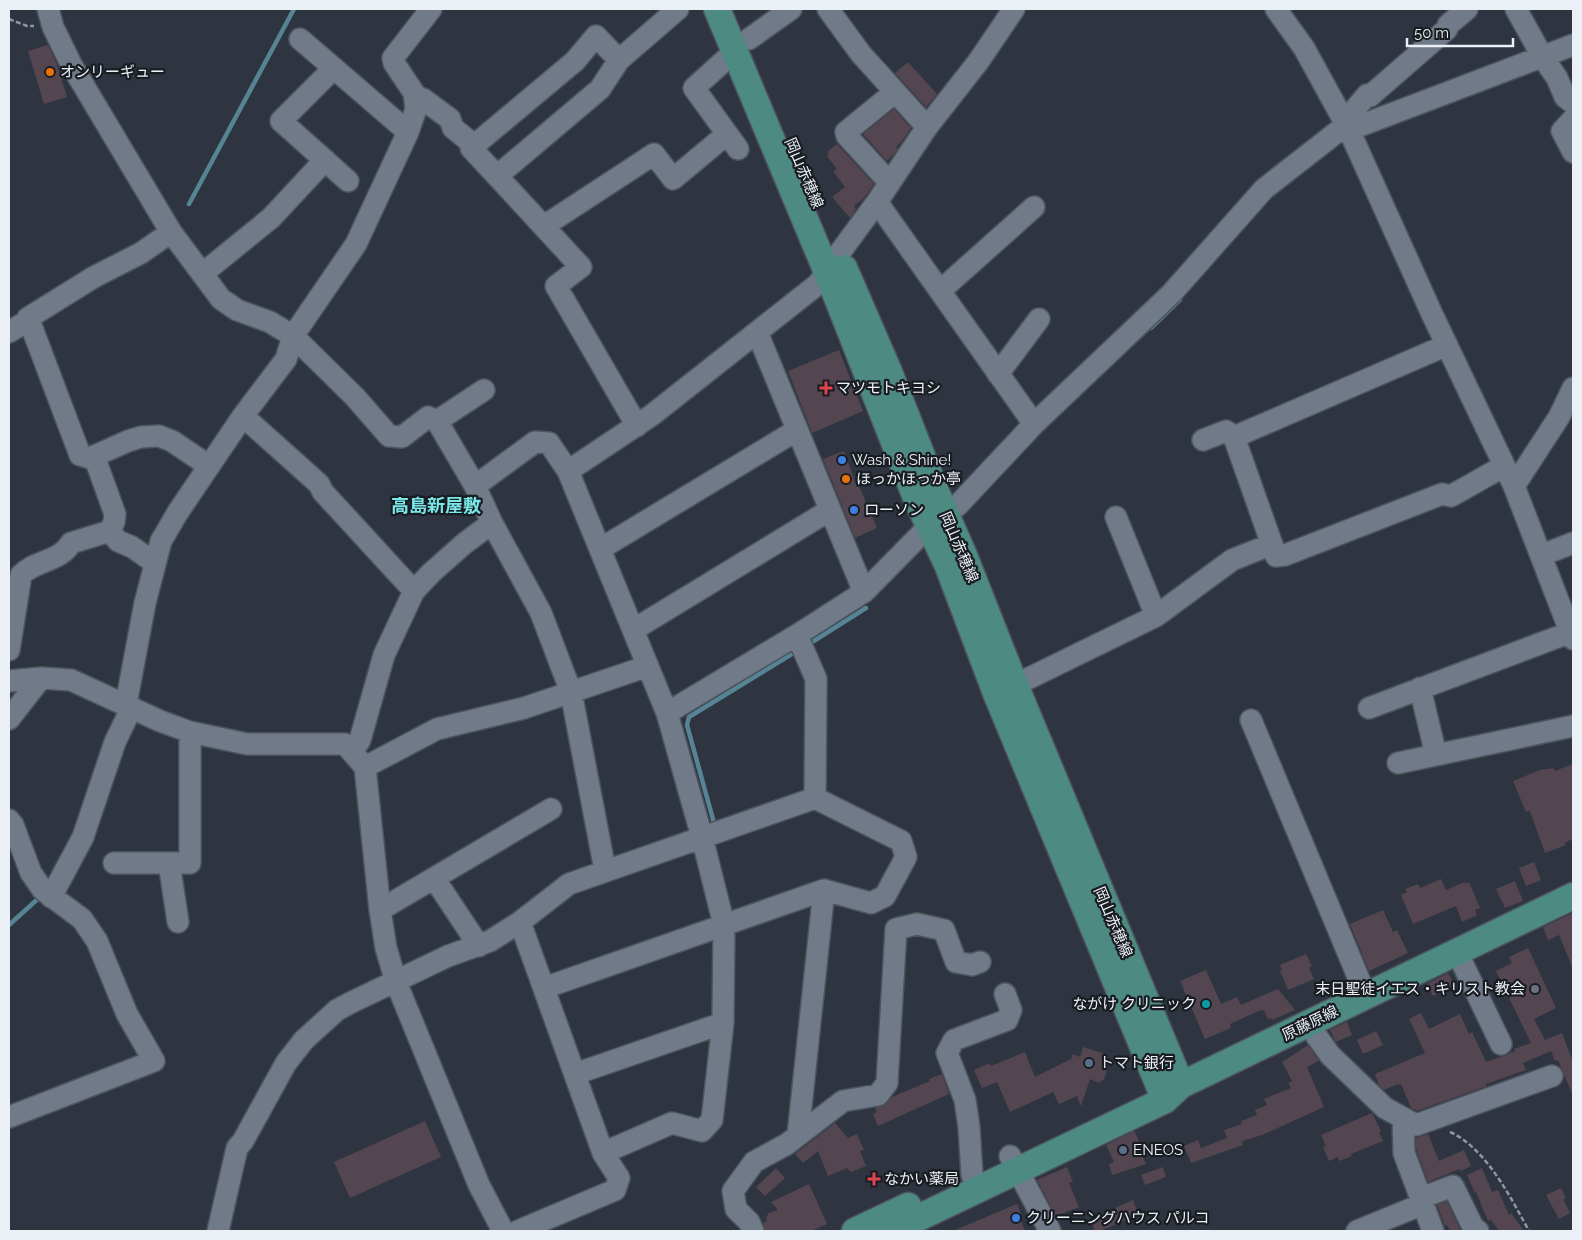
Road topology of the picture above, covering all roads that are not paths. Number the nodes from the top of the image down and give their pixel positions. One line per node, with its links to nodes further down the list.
1 (431, 9): 19 (street)
2 (678, 9): 16 (street)
3 (717, 9): 13 (main road, 岡山赤穂線)
4 (736, 9): 13 (main road, 岡山赤穂線)
5 (791, 9): 13 (street)
6 (828, 9): 18 (street)
7 (1014, 9): 23 (street)
8 (1276, 9): 22 (street)
9 (1467, 9): 22 (street)
10 (1516, 9): 15 (street)
11 (51, 18): 34 (street)
12 (300, 39): 17 (street)
13 (742, 45): 33 (street); 35 (main road, 岡山赤穂線)
14 (1573, 45): 15 (street)
15 (1542, 56): 20 (street); 22 (street)
16 (619, 60): 25 (street); 28 (street)
17 (334, 68): 24 (street); 27 (street)
18 (895, 92): 23 (street); 30 (street)
19 (419, 98): 24 (street); 25 (street)
20 (1573, 104)
21 (1573, 119): 26 (street)
22 (1346, 125): 43 (street); 49 (street)
23 (928, 127): 30 (street)
24 (408, 132): 42 (street)
25 (474, 145): 28 (street)
26 (1573, 152)
27 (325, 160): 29 (street); 36 (street)
28 (497, 176): 33 (street)
29 (348, 181)
30 (890, 184): 31 (street)
31 (877, 202): 35 (street); 37 (street)
32 (1034, 207): 37 (street)
33 (544, 226): 50 (street)
34 (171, 232): 36 (street); 39 (street)
35 (833, 263): 41 (street); 62 (main road, 岡山赤穂線)
36 (202, 274): 42 (street)
37 (940, 291): 44 (street)
38 (1039, 319): 44 (street)
39 (29, 320): 40 (street); 54 (street)
40 (9, 332)
41 (757, 332): 50 (street); 51 (street)
42 (293, 336): 47 (street); 48 (street)
43 (1446, 346): 52 (street); 56 (street)
44 (998, 374): 49 (street)
45 (1573, 388): 59 (street)
46 (484, 390): 48 (street)
47 (243, 416): 55 (street); 70 (street)
48 (437, 421): 58 (street)
49 (1034, 424): 62 (street)
50 (637, 426): 57 (street)
51 (797, 430): 60 (street); 67 (street)
52 (1234, 437): 53 (street); 66 (street)
53 (1203, 440)
54 (94, 456): 55 (street); 64 (street)
55 (205, 464): 69 (street)
56 (1504, 466): 59 (street); 66 (street)
57 (568, 470): 58 (street); 67 (street)
58 (475, 486): 63 (street)
59 (1514, 486): 68 (street)
60 (830, 510): 71 (street); 73 (street)
61 (1116, 517): 72 (street)
62 (938, 520): 71 (street); 80 (main road, 岡山赤穂線); 120 (main road, 岡山赤穂線)
63 (492, 523): 70 (street); 82 (street)
64 (110, 531): 69 (street); 76 (street)
65 (1573, 543): 68 (street)
66 (1272, 544): 72 (street)
67 (600, 549): 73 (street)
68 (1542, 555): 75 (street)
69 (150, 559): 83 (street)
70 (414, 591): 91 (street)
71 (864, 592): 74 (street)
72 (1156, 616): 80 (street)
73 (633, 630): 77 (street)
74 (796, 635): 85 (street); 93 (street)
75 (1572, 635): 81 (street)
76 (9, 650)
77 (648, 666): 82 (street); 85 (street)
78 (41, 678): 79 (street); 83 (street); 86 (street)
79 (9, 682)
80 (1015, 685): 120 (main road, 岡山赤穂線)
81 (1420, 688): 84 (street); 90 (street)
82 (571, 692): 91 (street); 99 (street)
83 (124, 703): 89 (street); 102 (street)
84 (1369, 708)
85 (667, 713): 96 (street)
86 (9, 719)
87 (1251, 720): 114 (street)
88 (1573, 726): 90 (street)
89 (190, 732): 91 (street); 98 (street)
90 (1436, 755): 92 (street)
91 (359, 760): 104 (street)
92 (1398, 764)
93 (815, 798): 96 (street); 101 (street)
94 (551, 809): 100 (street)
95 (9, 820): 102 (street)
96 (702, 837): 99 (street); 107 (street)
97 (114, 863): 98 (street)
98 (169, 863): 105 (street)
99 (605, 870): 106 (street)
100 (434, 878): 104 (street); 108 (street)
101 (824, 890): 107 (street); 123 (street)
102 (47, 894): 121 (street)
103 (1573, 896): 109 (main road, 原藤原線)
104 (380, 910): 111 (street)
105 (178, 922)
106 (520, 922): 108 (street); 112 (street)
107 (724, 925): 112 (street); 115 (street)
108 (478, 946): 111 (street)
109 (1457, 952): 114 (main road, 原藤原線); 117 (street)
110 (980, 962): 123 (street)
111 (396, 982): 129 (street); 130 (street)
112 (544, 988): 118 (street)
113 (1005, 994): 126 (street)
114 (1366, 996): 116 (main road, 原藤原線)
115 (722, 1023): 118 (street); 124 (street)
116 (1308, 1024): 120 (main road, 原藤原線); 122 (street)
117 (1500, 1044)
118 (575, 1074): 124 (street)
119 (1552, 1076): 122 (street)
120 (1168, 1091): 125 (main road)
121 (9, 1117)
122 (1403, 1118): 127 (street)
123 (798, 1135): 132 (street)
124 (603, 1153): 131 (street)
125 (1013, 1164): 126 (main road); 128 (main road); 134 (street)
126 (972, 1175): 128 (main road)
127 (1422, 1201): 135 (street); 136 (street); 137 (street)
128 (898, 1225): 133 (main road)
129 (218, 1231)
130 (503, 1231)
131 (518, 1231)
132 (753, 1231)
133 (855, 1231)
134 (1050, 1231)
135 (1357, 1231)
136 (1433, 1231)
137 (1478, 1231)

